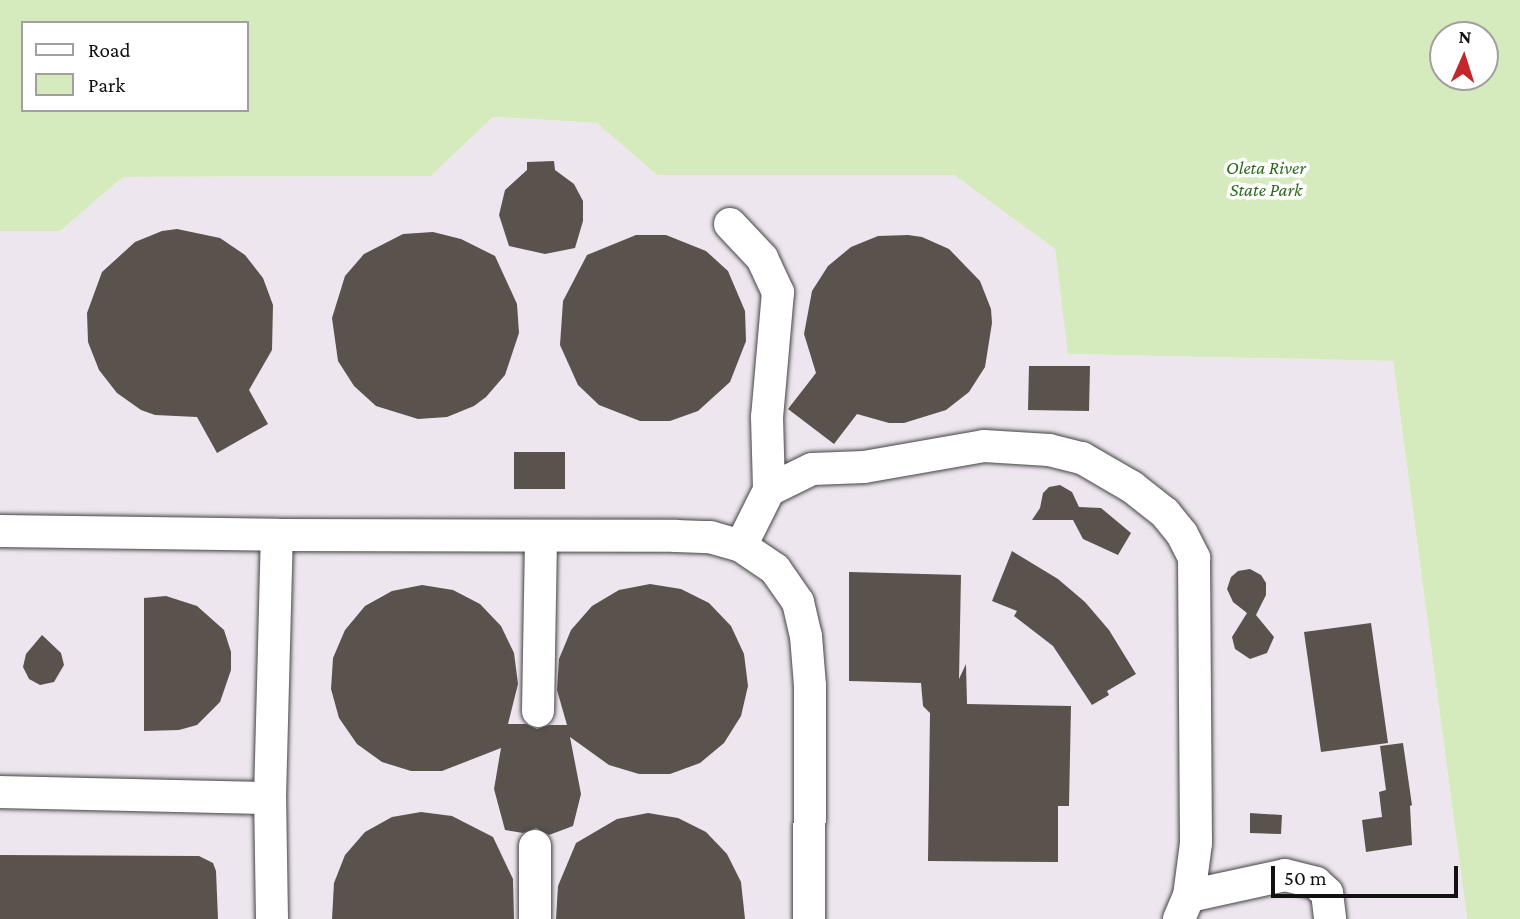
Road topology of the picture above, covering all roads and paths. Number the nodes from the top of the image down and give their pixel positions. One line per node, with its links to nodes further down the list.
1 (730, 224): 2 (lane)
2 (769, 490): 6 (lane); 11 (lane)
3 (0, 531): 4 (lane)
4 (277, 536): 5 (lane); 9 (lane)
5 (541, 536): 6 (lane); 7 (lane)
6 (741, 546): 14 (lane)
7 (538, 711)
8 (0, 792): 9 (lane)
9 (270, 799): 12 (lane)
10 (535, 846): 13 (lane)
11 (1184, 907): 15 (lane)
12 (272, 919)
13 (535, 919)
14 (809, 919)
15 (1330, 919)

